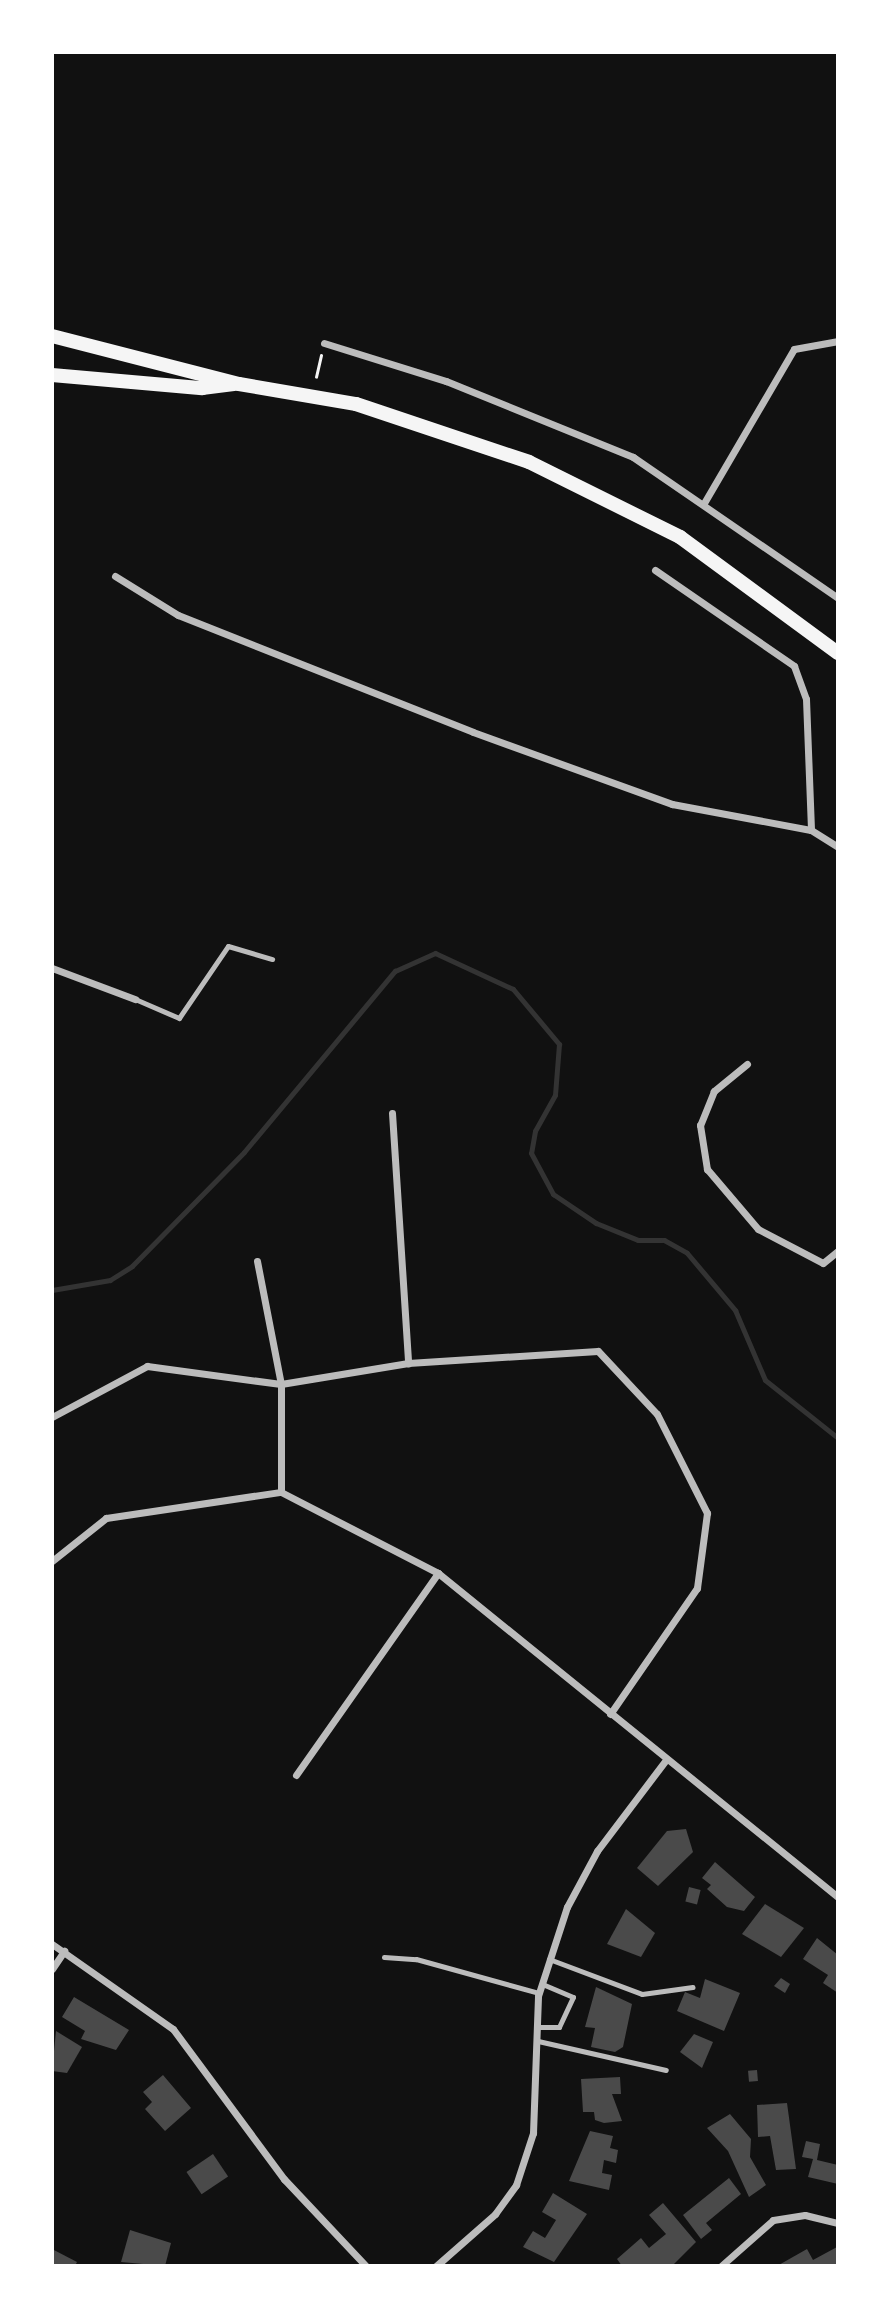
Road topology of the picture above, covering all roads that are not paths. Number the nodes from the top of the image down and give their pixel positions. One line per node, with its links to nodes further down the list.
1 (52, 336): 5 (main road)
2 (838, 341): 6 (street)
3 (324, 343): 6 (street)
4 (52, 375): 5 (main road)
5 (239, 384): 10 (main road)
6 (704, 503): 9 (street)
7 (655, 570): 11 (street)
8 (115, 576): 11 (street)
9 (838, 598)
10 (838, 653)
11 (811, 830): 12 (street)
12 (838, 847)
13 (272, 959): 15 (lane)
14 (52, 968): 15 (street)
15 (135, 999)
16 (747, 1064): 18 (street)
17 (392, 1113): 20 (street)
18 (838, 1251)
19 (257, 1261): 21 (street)
20 (408, 1363): 21 (street); 26 (street)
21 (281, 1384): 22 (street); 23 (street)
22 (52, 1417)
23 (281, 1492): 24 (street); 25 (street)
24 (52, 1562)
25 (438, 1573): 26 (street); 28 (street)
26 (610, 1714): 27 (street)
27 (665, 1761): 29 (street); 33 (street)
28 (296, 1775)
29 (838, 1897)
30 (52, 1944): 31 (street)
31 (64, 1951): 34 (street); 41 (street)
32 (384, 1957): 36 (lane)
33 (549, 1959): 35 (lane); 36 (street)
34 (52, 1969)
35 (693, 1987)
36 (541, 1988): 37 (street); 37 (lane)
37 (538, 2027): 38 (street)
38 (538, 2042): 39 (lane); 42 (street)
39 (666, 2070)
40 (838, 2223): 43 (street)
41 (366, 2266)
42 (436, 2266)
43 (721, 2266)

